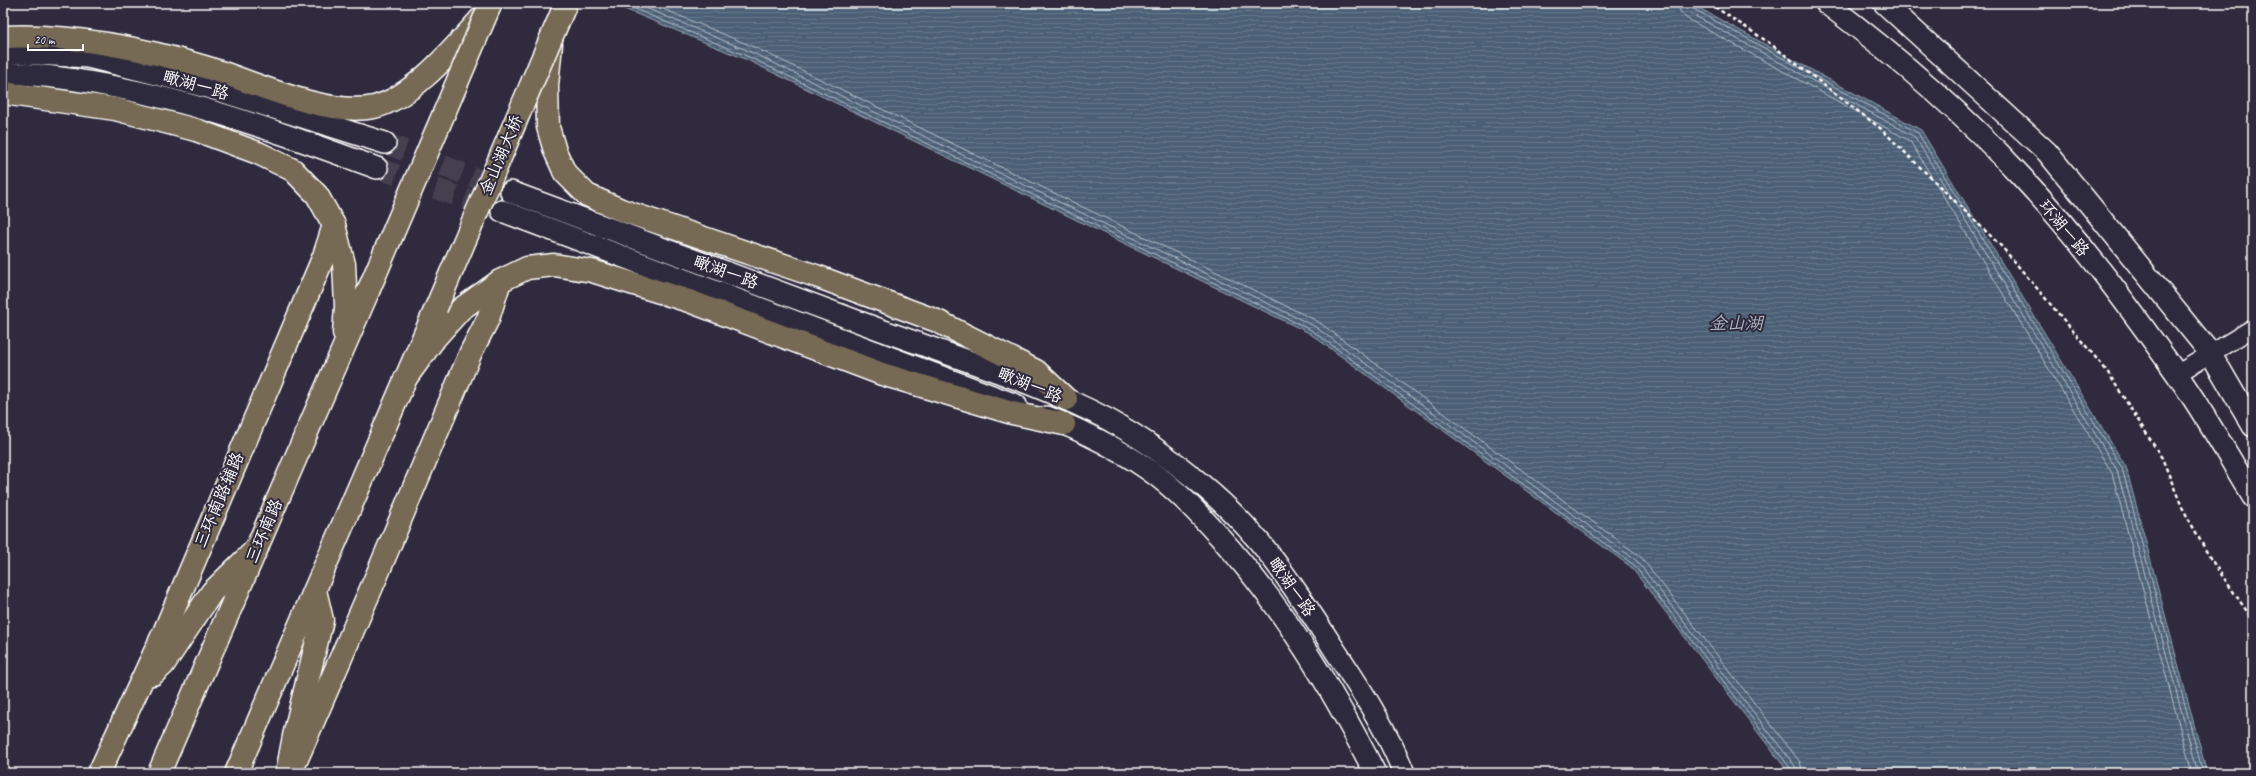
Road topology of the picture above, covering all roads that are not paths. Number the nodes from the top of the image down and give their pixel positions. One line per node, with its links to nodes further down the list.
1 (566, 3): 5 (main road, 金山湖大桥, bridge)
2 (1826, 3): 19 (street, 环湖一路)
3 (1884, 3): 18 (street, 环湖一路)
4 (490, 7): 6 (main road); 17 (main road, 三环南路, bridge)
5 (552, 35): 20 (main road, 金山湖大桥, bridge); 21 (main road)
6 (3, 37)
7 (3, 52): 10 (street, 瞰湖一路)
8 (3, 73): 11 (street, 瞰湖一路)
9 (3, 93): 14 (main road)
10 (385, 143)
11 (377, 168)
12 (510, 192): 21 (street, 瞰湖一路)
13 (502, 211): 22 (street, 瞰湖一路)
14 (334, 224): 17 (main road); 27 (main road, 三环南路辅路)
15 (500, 281): 20 (main road); 22 (main road); 32 (main road)
16 (2253, 328): 18 (street)
17 (342, 350): 25 (main road, 三环南路)
18 (2211, 354): 19 (street); 23 (street, 环湖一路)
19 (2177, 374): 24 (street, 环湖一路)
20 (405, 379): 26 (main road)
21 (1066, 399): 34 (street, 瞰湖一路)
22 (1064, 424): 33 (street, 瞰湖一路)
23 (2253, 426)
24 (2253, 496)
25 (256, 548): 27 (main road); 29 (main road, 三环南路)
26 (315, 590): 30 (main road); 31 (main road)
27 (139, 687): 28 (main road, 三环南路辅路)
28 (99, 773)
29 (159, 773)
30 (236, 773)
31 (287, 773)
32 (291, 773)
33 (1375, 773)
34 (1404, 773)

